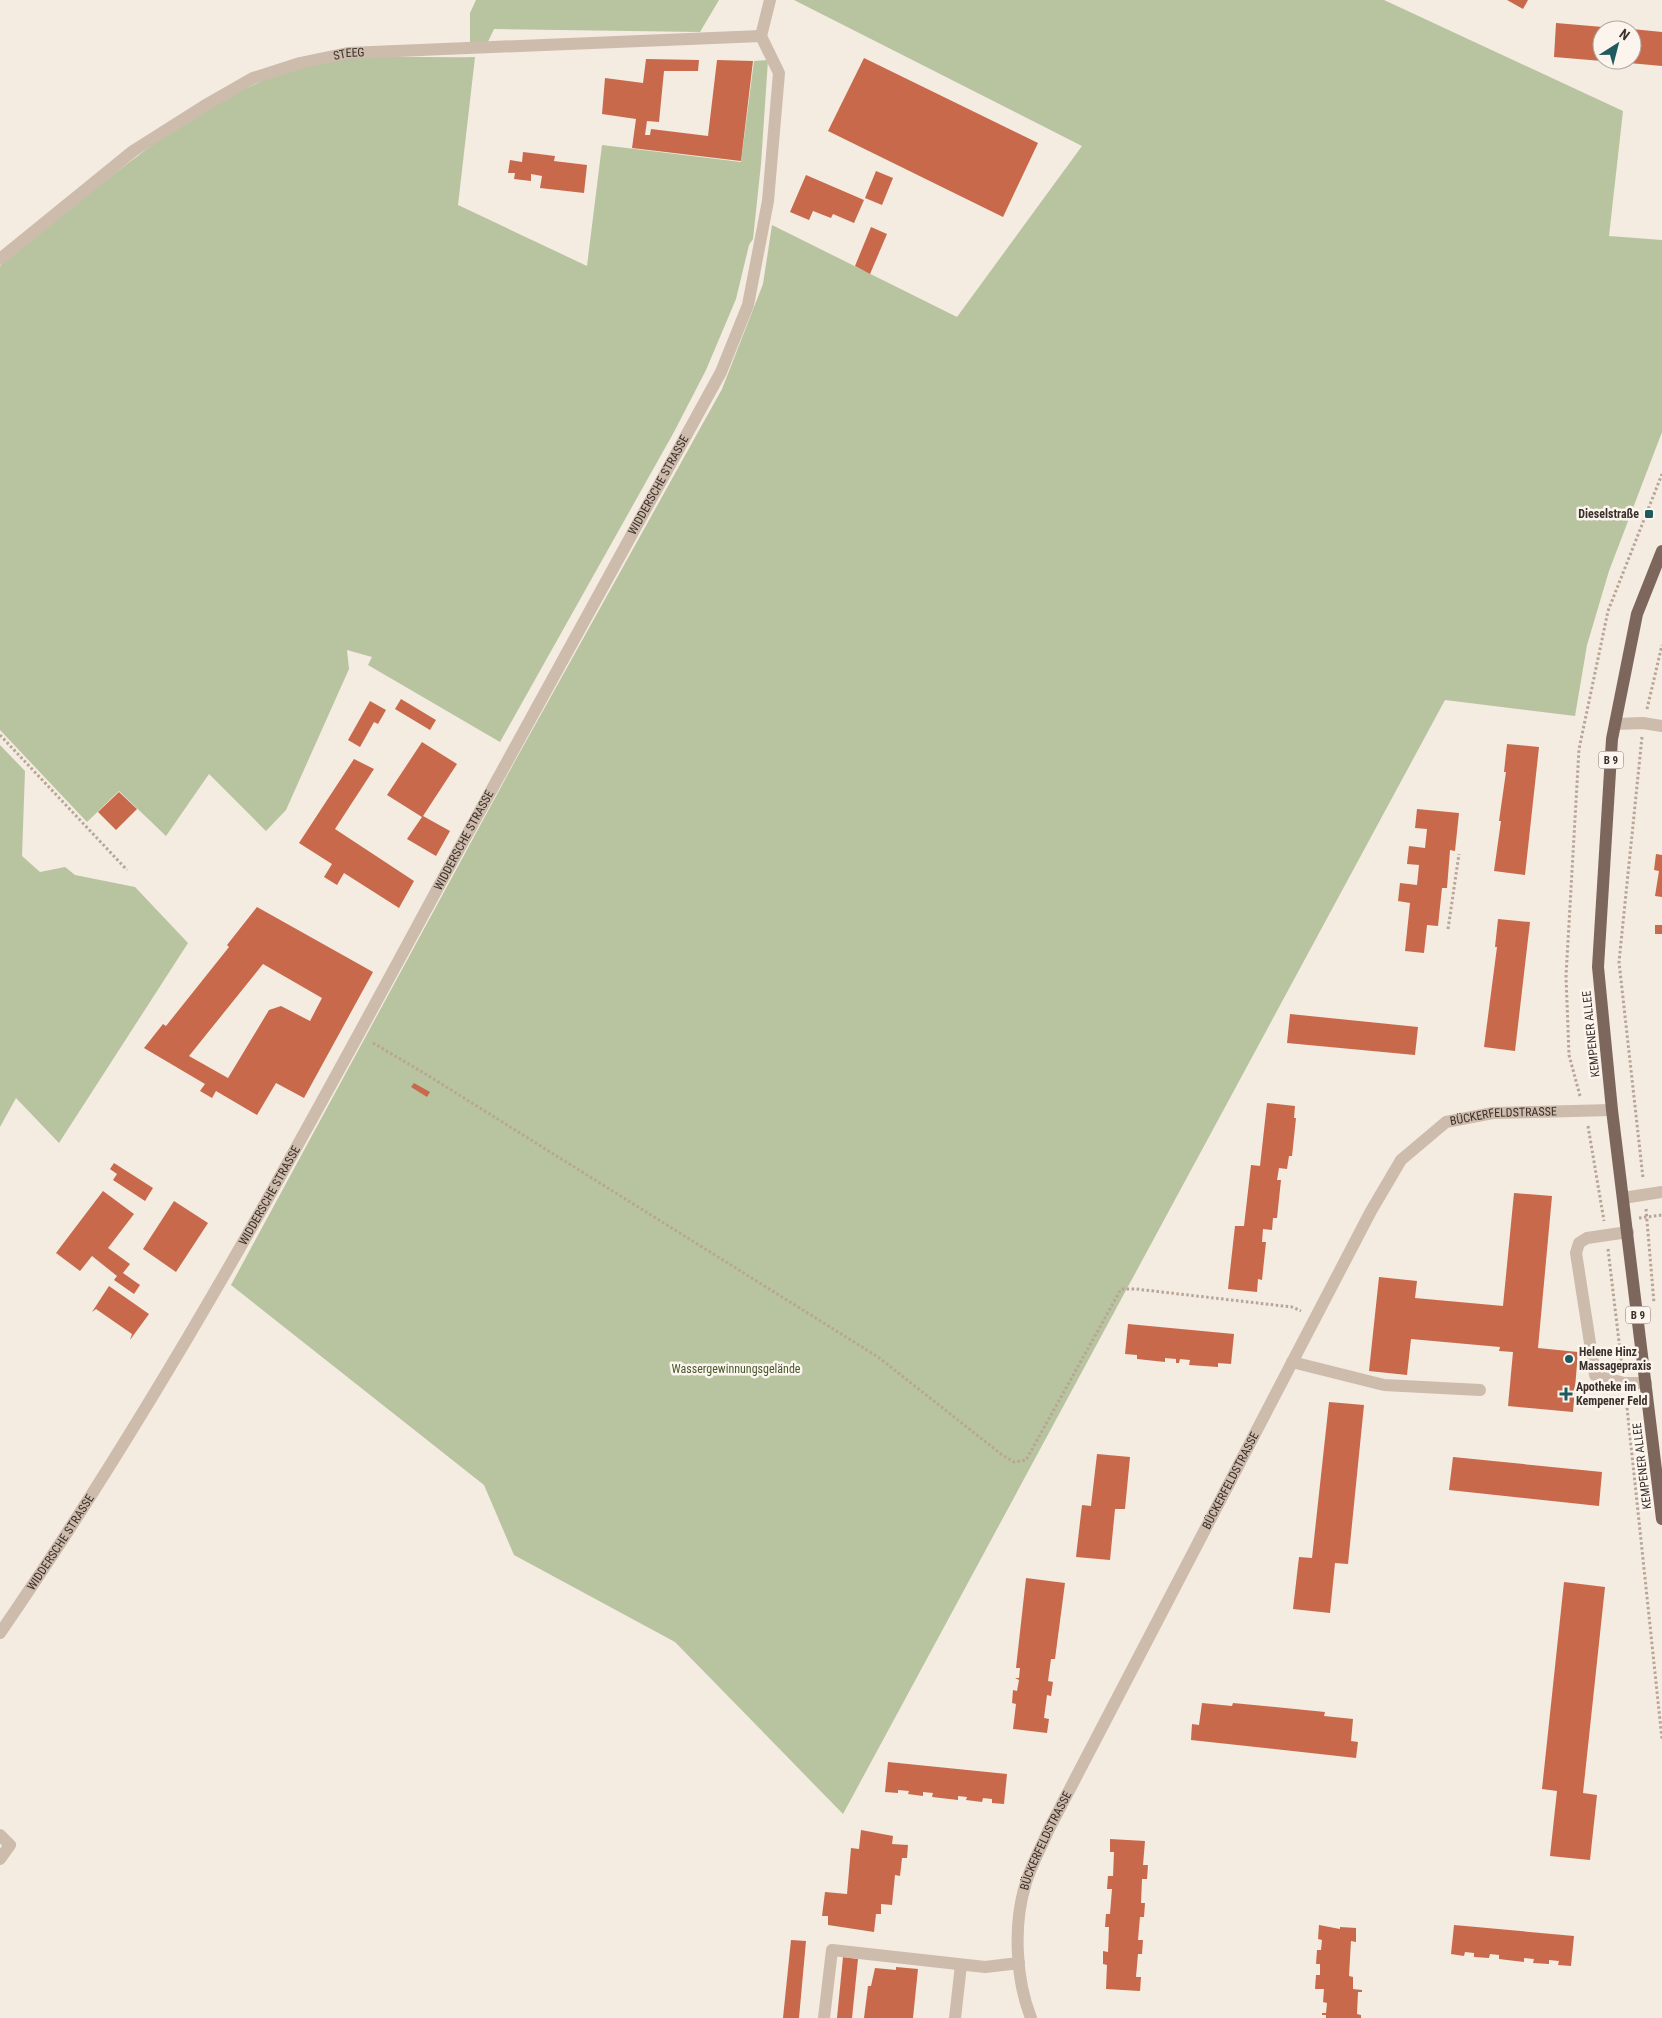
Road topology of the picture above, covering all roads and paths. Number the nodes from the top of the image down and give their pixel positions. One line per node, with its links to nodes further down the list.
1 (770, 0): 2 (street)
2 (761, 36): 3 (street, STEEG); 13 (street, WIDDERSCHE STRASSE)
3 (0, 259)
4 (1662, 551): 7 (main road, KEMPENER ALLEE / B 9)
5 (1662, 646): 6 (path)
6 (1643, 723): 7 (street); 8 (street); 16 (path)
7 (1615, 724): 14 (main road, KEMPENER ALLEE / B 9)
8 (1662, 726)
9 (0, 735): 11 (path)
10 (1459, 854): 12 (path)
11 (127, 870)
12 (1448, 929)
13 (359, 1035): 22 (path); 27 (street, WIDDERSCHE STRASSE)
14 (1612, 1110): 17 (main road, KEMPENER ALLEE / B 9); 22 (street, BÜCKERFELDSTRASSE)
15 (1662, 1192): 16 (street)
16 (1645, 1195): 17 (street); 19 (path)
17 (1623, 1198): 20 (main road, KEMPENER ALLEE / B 9)
18 (1662, 1215): 19 (path)
19 (1647, 1217): 20 (path); 21 (path)
20 (1627, 1226): 24 (main road, KEMPENER ALLEE / B 9); 24 (street)
21 (1654, 1304)
22 (1315, 1318): 23 (street, BÜCKERFELDSTRASSE)
23 (1292, 1362): 25 (street); 30 (street, BÜCKERFELDSTRASSE)
24 (1646, 1382): 26 (main road, KEMPENER ALLEE / B 9)
25 (1480, 1390)
26 (1662, 1519)
27 (0, 1634)
28 (0, 1835): 29 (street)
29 (0, 1859)
30 (1019, 1963): 31 (street); 34 (street, BÜCKERFELDSTRASSE)
31 (961, 1965): 32 (street); 33 (street)
32 (824, 2018)
33 (955, 2018)
34 (1031, 2018)

